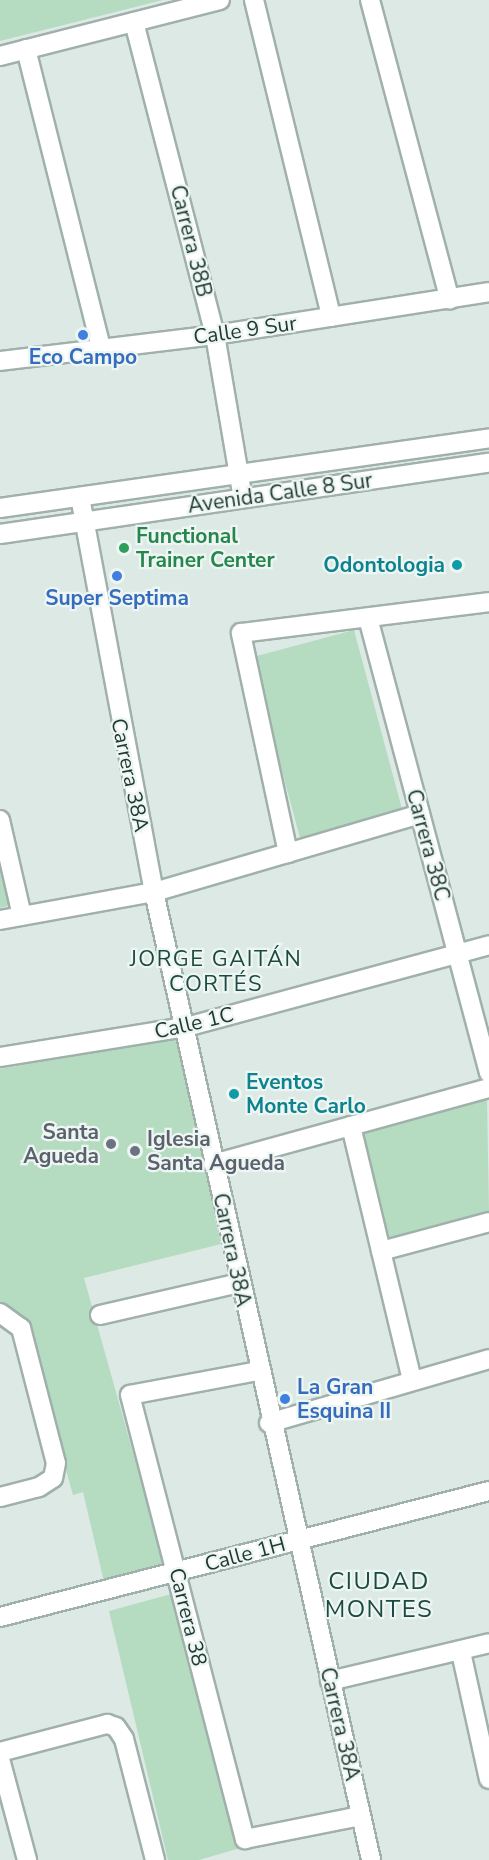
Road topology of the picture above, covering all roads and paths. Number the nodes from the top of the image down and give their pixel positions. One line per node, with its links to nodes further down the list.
1 (220, 0): 4 (street)
2 (254, 0): 9 (street)
3 (370, 0): 8 (street)
4 (134, 22): 5 (street); 10 (street, Carrera 38B)
5 (26, 49): 6 (street); 11 (street)
6 (0, 56)
7 (489, 292): 8 (street, Calle 9 Sur)
8 (450, 300): 9 (street, Calle 9 Sur)
9 (332, 318): 10 (street, Calle 9 Sur)
10 (215, 335): 11 (street, Calle 9 Sur); 15 (street, Carrera 38B)
11 (101, 348): 12 (street, Calle 9 Sur)
12 (0, 361)
13 (489, 438): 15 (street, Avenida Calle 8 Sur)
14 (489, 463): 17 (street, Avenida Calle 8 Sur)
15 (239, 474): 16 (street, Avenida Calle 8 Sur); 17 (street, Carrera 38B)
16 (80, 497): 18 (street, Avenida Calle 8 Sur); 19 (street, Carrera 38A)
17 (243, 498): 19 (street, Avenida Calle 8 Sur)
18 (0, 508)
19 (82, 522): 20 (street, Avenida Calle 8 Sur); 26 (street, Carrera 38A)
20 (0, 534)
21 (489, 602): 22 (street)
22 (368, 618): 23 (street, Carrera 38C); 25 (street)
23 (420, 814): 25 (street); 30 (street, Carrera 38C)
24 (0, 820): 27 (street)
25 (288, 853): 26 (street)
26 (154, 892): 27 (street); 31 (street, Carrera 38A)
27 (22, 916): 28 (street)
28 (0, 920)
29 (489, 945): 30 (street, Calle 1C)
30 (457, 953): 31 (street, Calle 1C); 33 (street, Carrera 38C)
31 (186, 1027): 32 (street, Calle 1C); 36 (street, Carrera 38A)
32 (0, 1057)
33 (489, 1073)
34 (489, 1088): 35 (street)
35 (351, 1126): 36 (street); 38 (street)
36 (213, 1164): 39 (street, Carrera 38A)
37 (489, 1222): 38 (street)
38 (381, 1251): 44 (street)
39 (240, 1283): 41 (street); 43 (street, Carrera 38A)
40 (6, 1315): 47 (street)
41 (100, 1315)
42 (489, 1359): 44 (street)
43 (258, 1371): 45 (street, Carrera 38A); 49 (street, Carrera 38)
44 (412, 1381): 45 (street)
45 (269, 1423): 48 (street, Carrera 38A)
46 (489, 1491): 48 (street, Calle 1H)
47 (0, 1497)
48 (296, 1541): 49 (street, Calle 1H); 53 (street, Carrera 38A)
49 (177, 1571): 50 (street, Calle 1H); 57 (street, Carrera 38)
50 (0, 1617)
51 (489, 1643): 52 (street)
52 (461, 1652): 53 (street); 56 (street)
53 (330, 1681): 57 (street, Carrera 38A)
54 (0, 1752): 59 (street)
55 (0, 1760): 58 (street)
56 (489, 1779)
57 (360, 1816): 60 (street, Carrera 38A)
58 (27, 1860)
59 (154, 1860)
60 (371, 1860)

